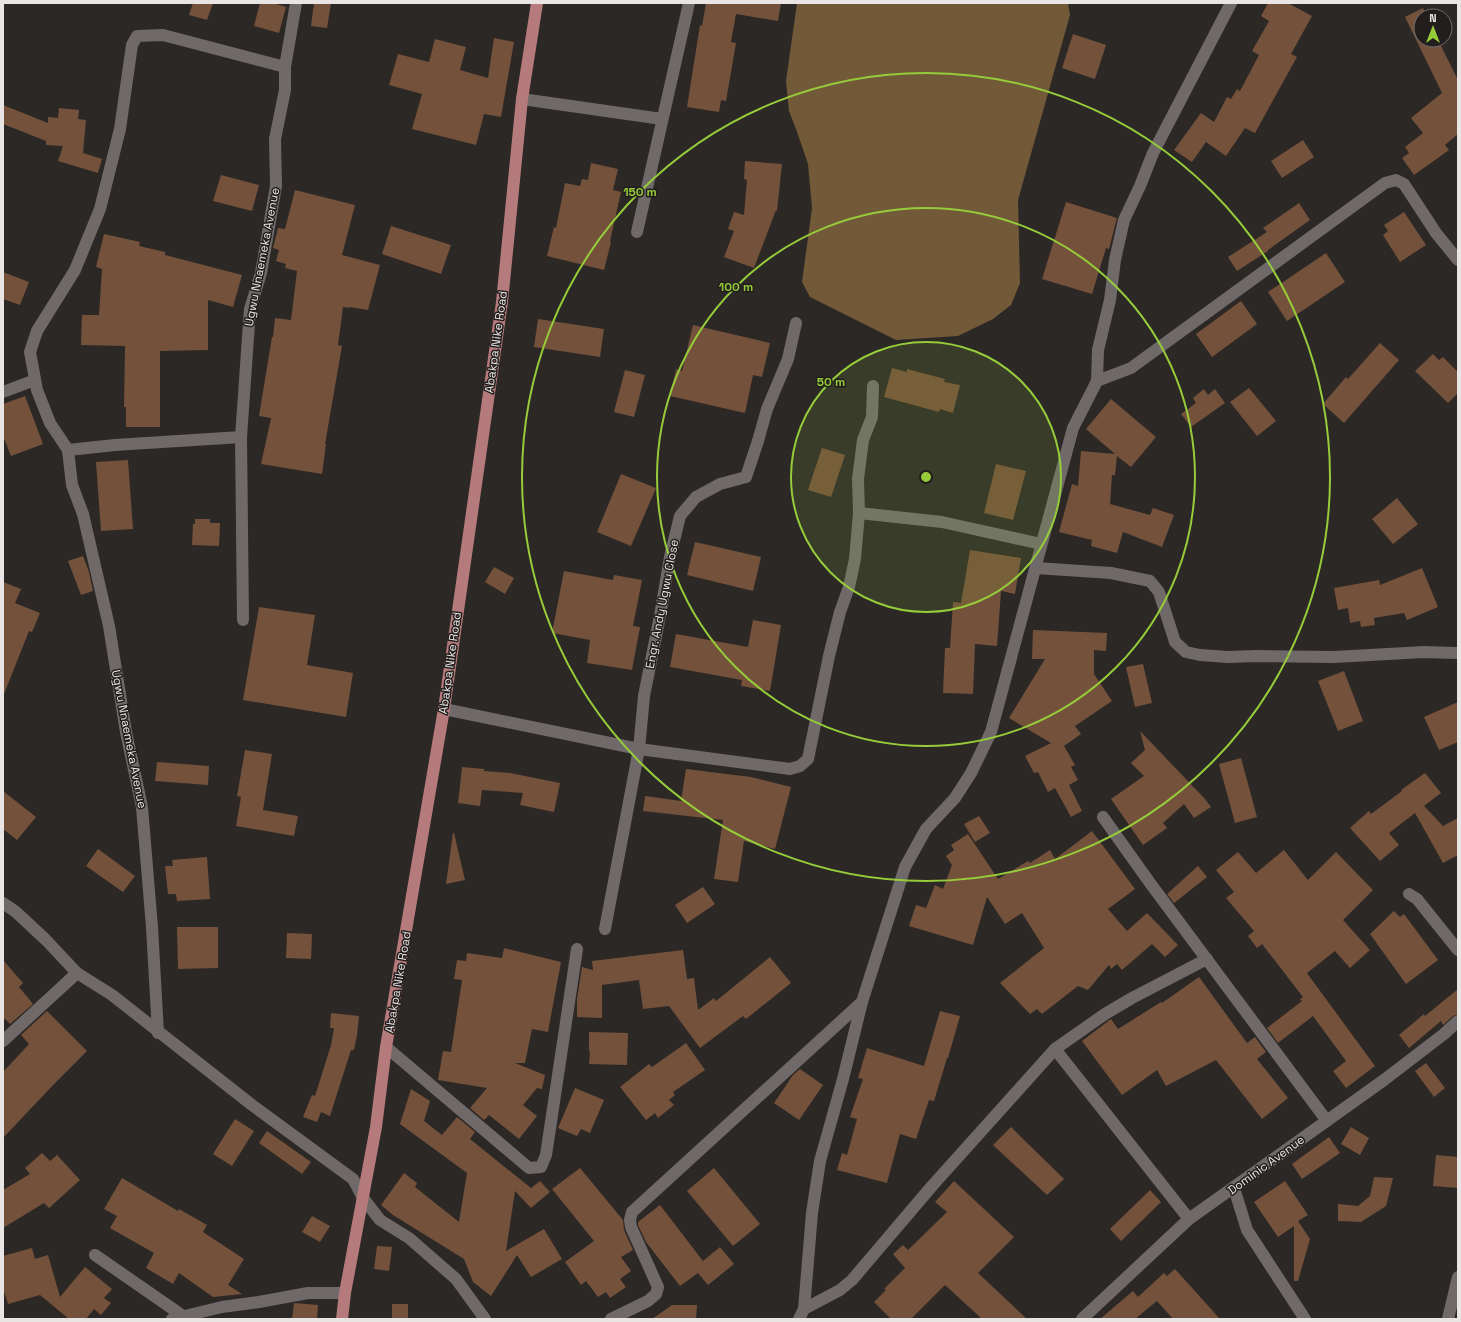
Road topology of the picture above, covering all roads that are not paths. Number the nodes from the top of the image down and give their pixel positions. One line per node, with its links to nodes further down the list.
1 (296, 3): 5 (street, Ugwu Nnaemeka Avenue)
2 (537, 3): 6 (main road, Abakpa Nike Road)
3 (689, 3): 7 (street)
4 (1231, 3): 12 (street)
5 (285, 67): 11 (street); 15 (street, Ugwu Nnaemeka Avenue)
6 (522, 99): 7 (street); 22 (main road, Abakpa Nike Road)
7 (662, 120): 8 (street)
8 (637, 232)
9 (1458, 260): 12 (street)
10 (796, 323): 23 (street, Engr. Andy Ugwu Close)
11 (35, 380): 14 (street); 16 (street)
12 (1097, 381): 18 (street)
13 (873, 386): 17 (street)
14 (3, 392)
15 (240, 437): 16 (street); 20 (street, Ugwu Nnaemeka Avenue)
16 (68, 450): 34 (street, Ugwu Nnaemeka Avenue)
17 (859, 514): 18 (street); 23 (street)
18 (1041, 544): 19 (street)
19 (1036, 568): 21 (street); 32 (street)
20 (243, 620)
21 (1458, 653)
22 (444, 709): 23 (street); 36 (main road, Abakpa Nike Road)
23 (639, 749): 27 (street, Engr. Andy Ugwu Close)
24 (1102, 817): 30 (street)
25 (1409, 894): 29 (street)
26 (3, 903): 31 (street)
27 (605, 929)
28 (577, 949): 36 (street)
29 (1458, 950)
30 (1207, 959): 37 (street); 38 (street)
31 (77, 973): 34 (street); 35 (street)
32 (862, 1002): 45 (street); 49 (street)
33 (1458, 1021): 38 (street, Dominic Avenue)
34 (158, 1033): 40 (street)
35 (3, 1041)
36 (386, 1048): 40 (main road, Abakpa Nike Road)
37 (1055, 1049): 41 (street); 45 (street)
38 (1327, 1121): 39 (street, Dominic Avenue)
39 (1234, 1188): 41 (street, Dominic Avenue); 51 (street)
40 (363, 1198): 44 (main road, Abakpa Nike Road); 48 (street)
41 (1190, 1219): 50 (street, Dominic Avenue)
42 (95, 1255): 46 (street)
43 (1458, 1277): 52 (street)
44 (345, 1293): 46 (street); 47 (main road, Abakpa Nike Road)
45 (801, 1314)
46 (178, 1317)
47 (342, 1319)
48 (485, 1319)
49 (611, 1319)
50 (1082, 1319)
51 (1305, 1319)
52 (1448, 1319)

